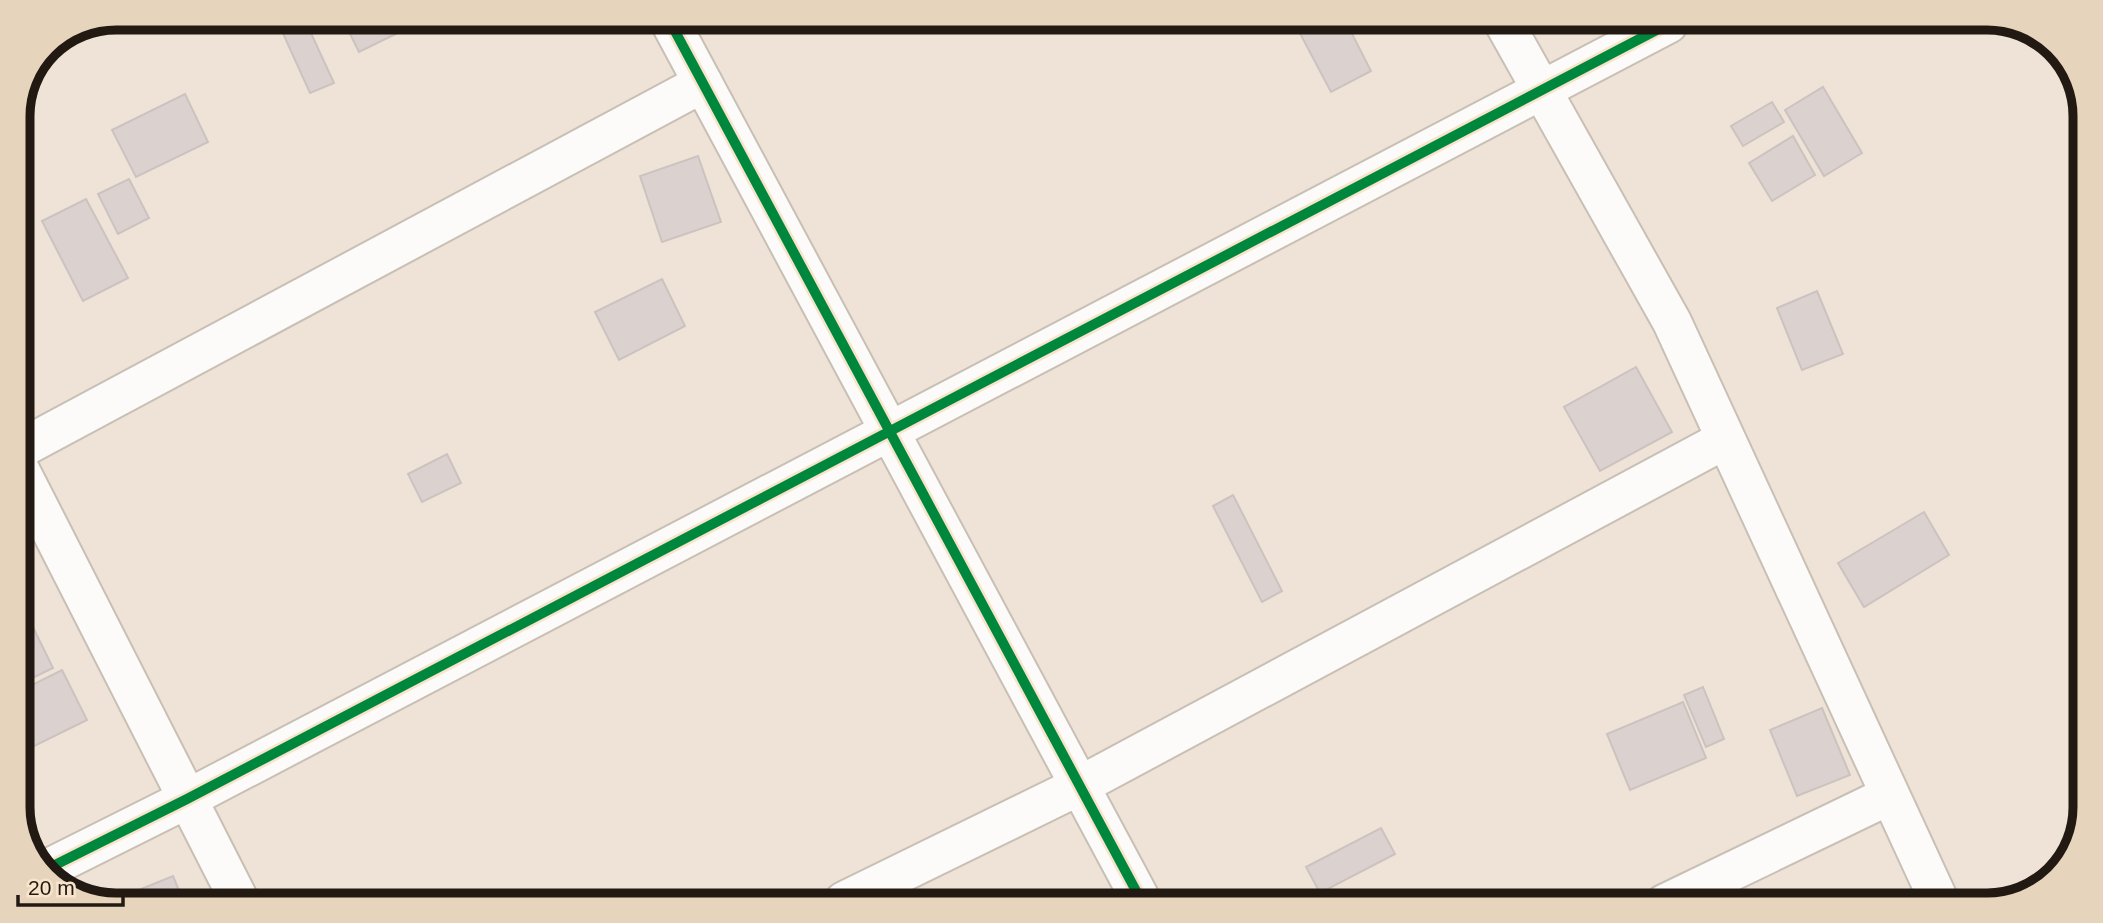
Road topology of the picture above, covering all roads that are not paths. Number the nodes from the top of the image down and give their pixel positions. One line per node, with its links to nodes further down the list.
1 (674, 30): 4 (street)
2 (1508, 30): 5 (street)
3 (1656, 30): 5 (street)
4 (703, 83): 6 (street); 8 (street)
5 (1543, 89): 6 (street); 7 (street)
6 (890, 432): 10 (street); 12 (street)
7 (1726, 439): 10 (street); 11 (street)
8 (30, 444)
9 (30, 490): 12 (street)
10 (1081, 786): 15 (street); 16 (street)
11 (1890, 795): 17 (street); 18 (street)
12 (187, 799): 13 (street); 14 (street)
13 (53, 866)
14 (235, 893)
15 (860, 893)
16 (1137, 893)
17 (1687, 893)
18 (1935, 893)

